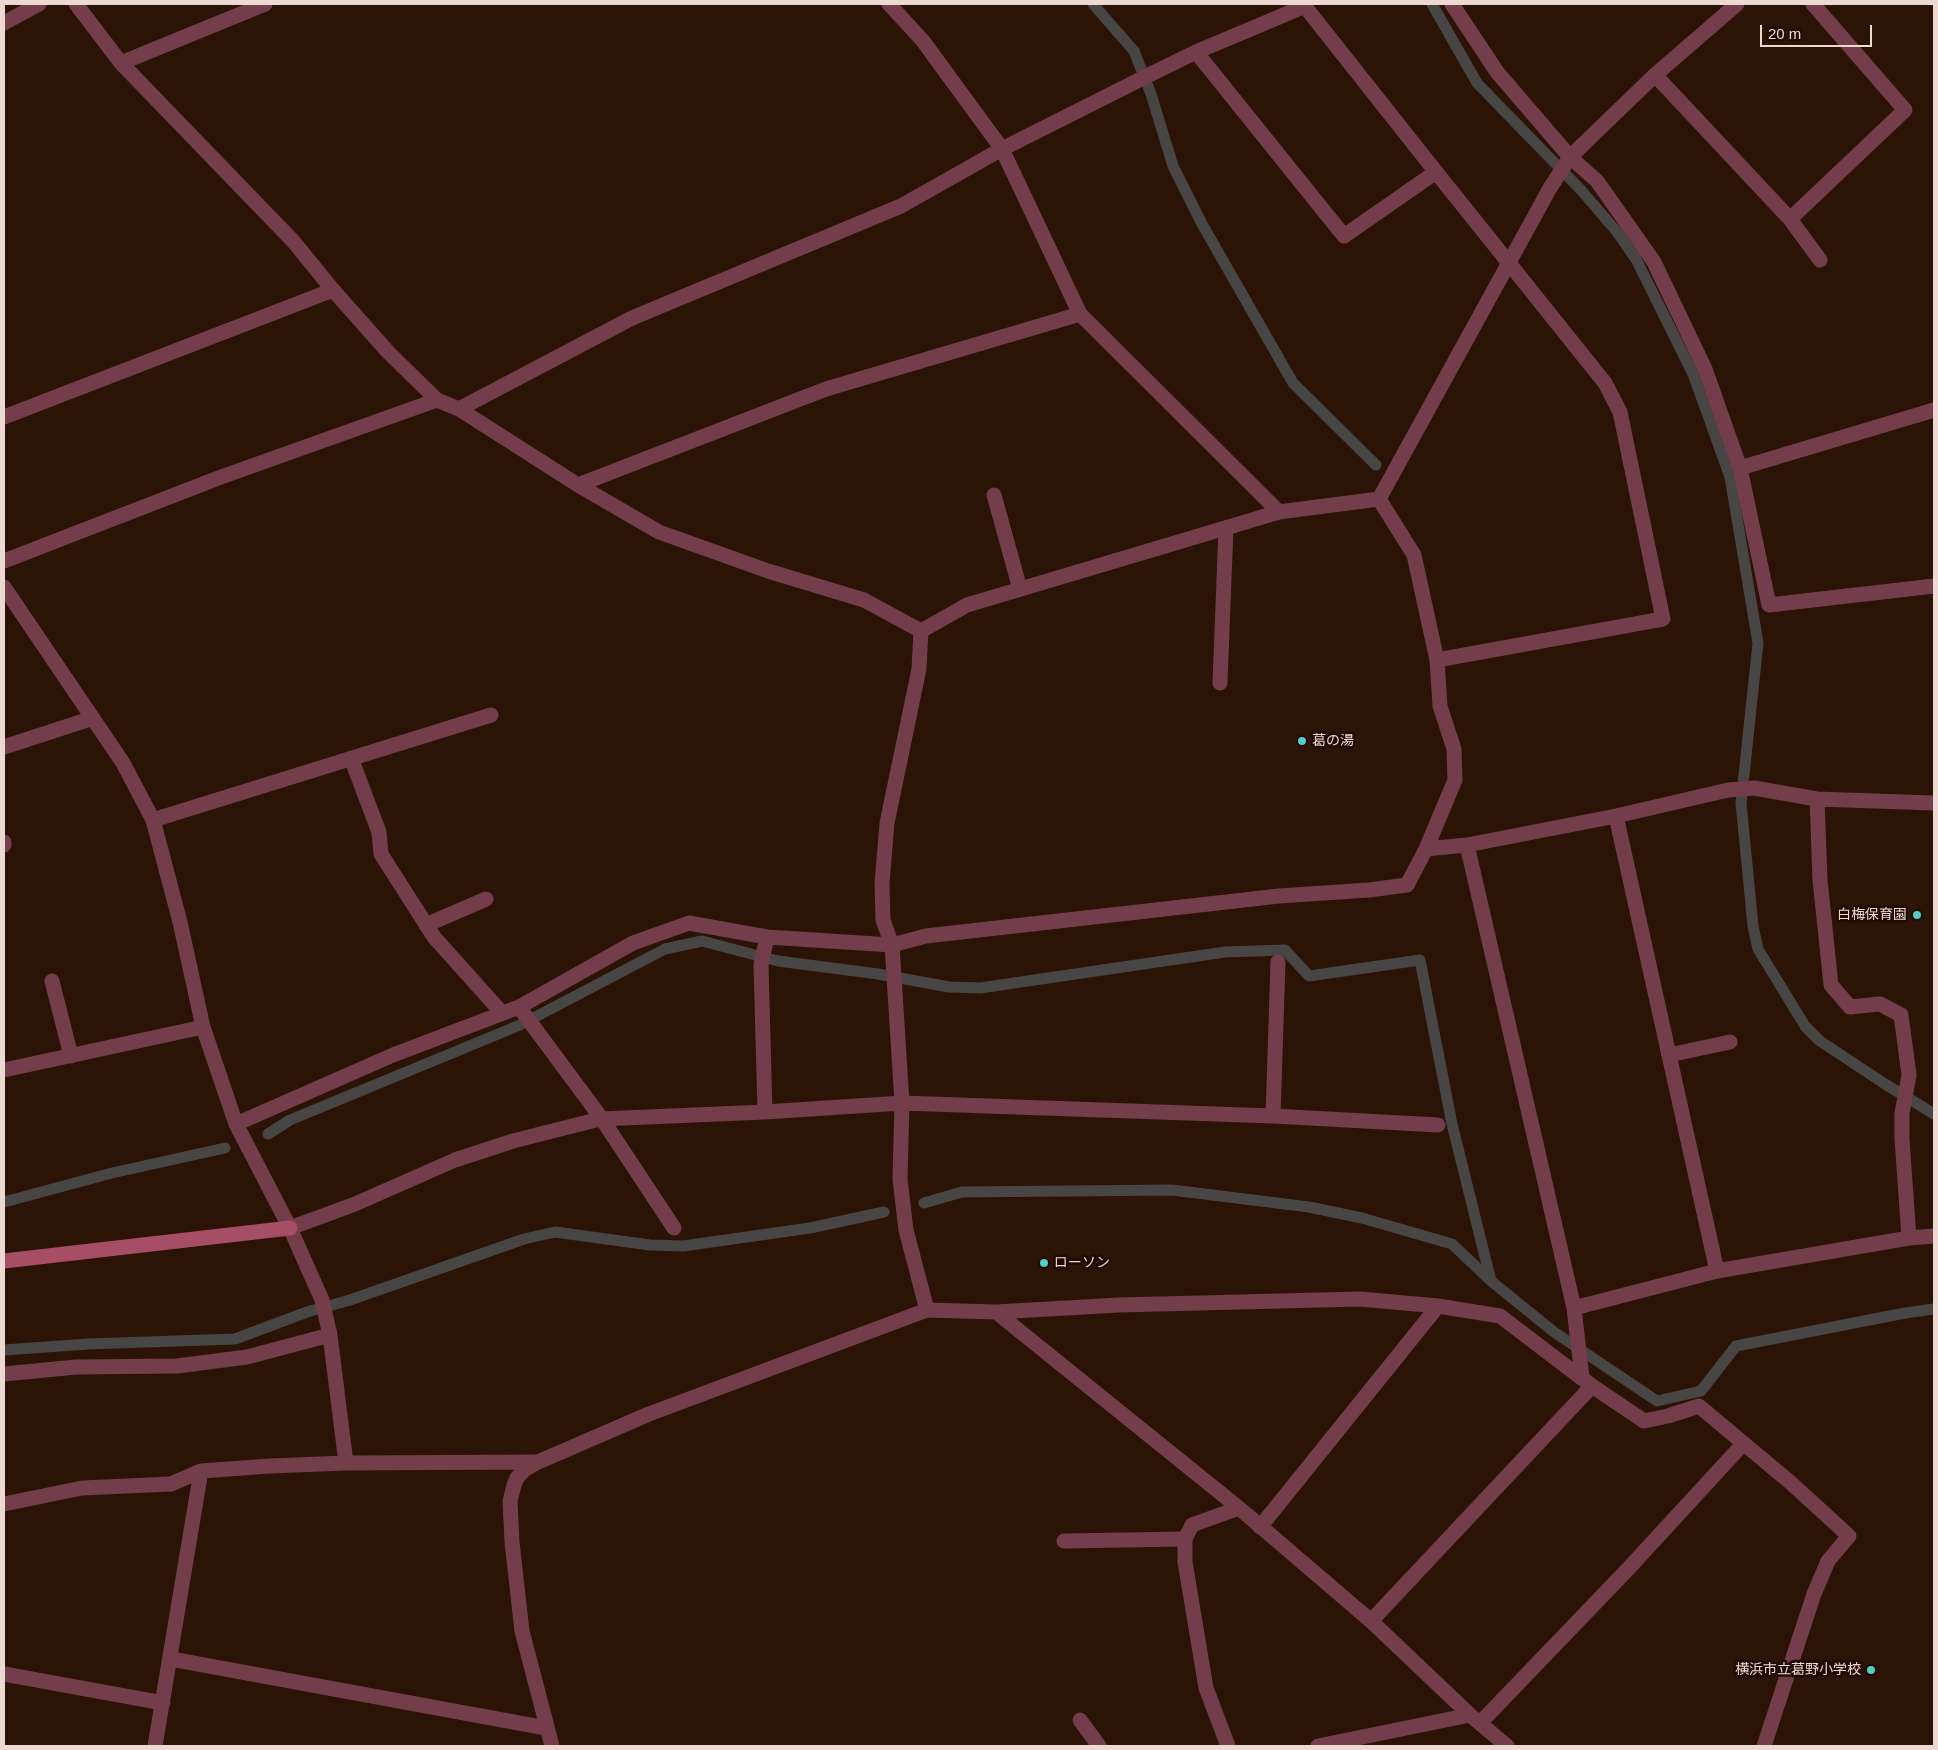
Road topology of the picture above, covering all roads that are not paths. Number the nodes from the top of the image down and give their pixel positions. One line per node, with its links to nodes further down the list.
1 (40, 4): 9 (street)
2 (76, 4): 11 (street)
3 (266, 4): 11 (street)
4 (889, 4): 13 (street)
5 (1452, 4): 14 (street)
6 (1737, 4): 12 (street)
7 (1813, 4): 16 (street)
8 (1304, 5): 10 (street); 15 (street)
9 (4, 23)
10 (1196, 52): 13 (street); 15 (street)
11 (121, 63): 19 (street)
12 (1654, 75): 14 (street); 16 (street)
13 (1002, 149): 20 (street); 22 (street)
14 (1569, 159): 18 (street); 25 (street)
15 (1436, 172): 18 (street)
16 (1790, 219): 17 (street)
17 (1820, 260)
18 (1509, 262): 28 (street); 36 (street)
19 (333, 290): 21 (street); 24 (street)
20 (1080, 314): 26 (street); 29 (street)
21 (437, 400): 22 (street); 31 (street)
22 (459, 409): 26 (street)
23 (1934, 410): 25 (street)
24 (4, 417)
25 (1740, 468): 32 (street)
26 (578, 484): 35 (street)
27 (994, 495): 34 (street)
28 (1379, 499): 29 (street); 36 (street)
29 (1279, 512): 30 (street)
30 (1226, 528): 34 (street); 37 (street)
31 (4, 561)
32 (1934, 586)
33 (4, 587): 39 (street)
34 (1020, 589): 35 (street)
35 (920, 631): 50 (street)
36 (1437, 660): 47 (street)
37 (1220, 682)
38 (490, 714): 41 (street)
39 (94, 718): 40 (street); 45 (street)
40 (4, 747)
41 (351, 758): 45 (street); 49 (street)
42 (1817, 799): 43 (street); 44 (street); 70 (street)
43 (1934, 803)
44 (1616, 816): 46 (street); 58 (street)
45 (152, 820): 56 (street)
46 (1467, 845): 47 (street); 74 (street)
47 (1426, 849): 50 (street)
48 (486, 898): 49 (street)
49 (426, 925): 55 (street)
50 (892, 945): 51 (street); 61 (street)
51 (764, 951): 54 (street); 62 (street)
52 (1278, 962): 63 (street)
53 (52, 981): 59 (street)
54 (519, 1007): 55 (street); 64 (street)
55 (502, 1013): 65 (street)
56 (203, 1027): 59 (street); 65 (street)
57 (1730, 1042): 58 (street)
58 (1669, 1055): 72 (street)
59 (71, 1056): 60 (street)
60 (4, 1070)
61 (902, 1104): 62 (street); 63 (street); 75 (street)
62 (765, 1112): 64 (street)
63 (1274, 1116): 66 (street)
64 (602, 1119): 67 (street); 68 (street)
65 (236, 1124): 67 (street)
66 (1438, 1125)
67 (290, 1228): 71 (street); 77 (street)
68 (674, 1228)
69 (1934, 1236): 70 (street)
70 (1909, 1238): 72 (street)
71 (4, 1261)
72 (1717, 1272): 74 (street)
73 (1438, 1306): 76 (street); 79 (street); 86 (street)
74 (1574, 1308): 79 (street)
75 (927, 1310): 76 (street); 81 (street)
76 (996, 1312): 85 (street)
77 (328, 1328): 78 (street); 82 (street)
78 (4, 1374)
79 (1585, 1377): 80 (street); 89 (street)
80 (1744, 1444): 93 (street); 102 (street)
81 (538, 1462): 82 (street); 95 (street)
82 (346, 1463): 83 (street)
83 (201, 1471): 84 (street); 90 (street)
84 (4, 1504)
85 (1239, 1508): 86 (street); 87 (street)
86 (1260, 1527): 89 (street)
87 (1185, 1539): 88 (street); 99 (street)
88 (1064, 1541)
89 (1371, 1621): 93 (street)
90 (170, 1659): 92 (street); 95 (street)
91 (4, 1674): 92 (street)
92 (163, 1703): 96 (street)
93 (1475, 1719): 100 (street); 101 (street)
94 (1080, 1720): 98 (street)
95 (546, 1728): 97 (street)
96 (155, 1746)
97 (552, 1746)
98 (1099, 1746)
99 (1228, 1746)
100 (1318, 1746)
101 (1507, 1746)
102 (1764, 1746)

